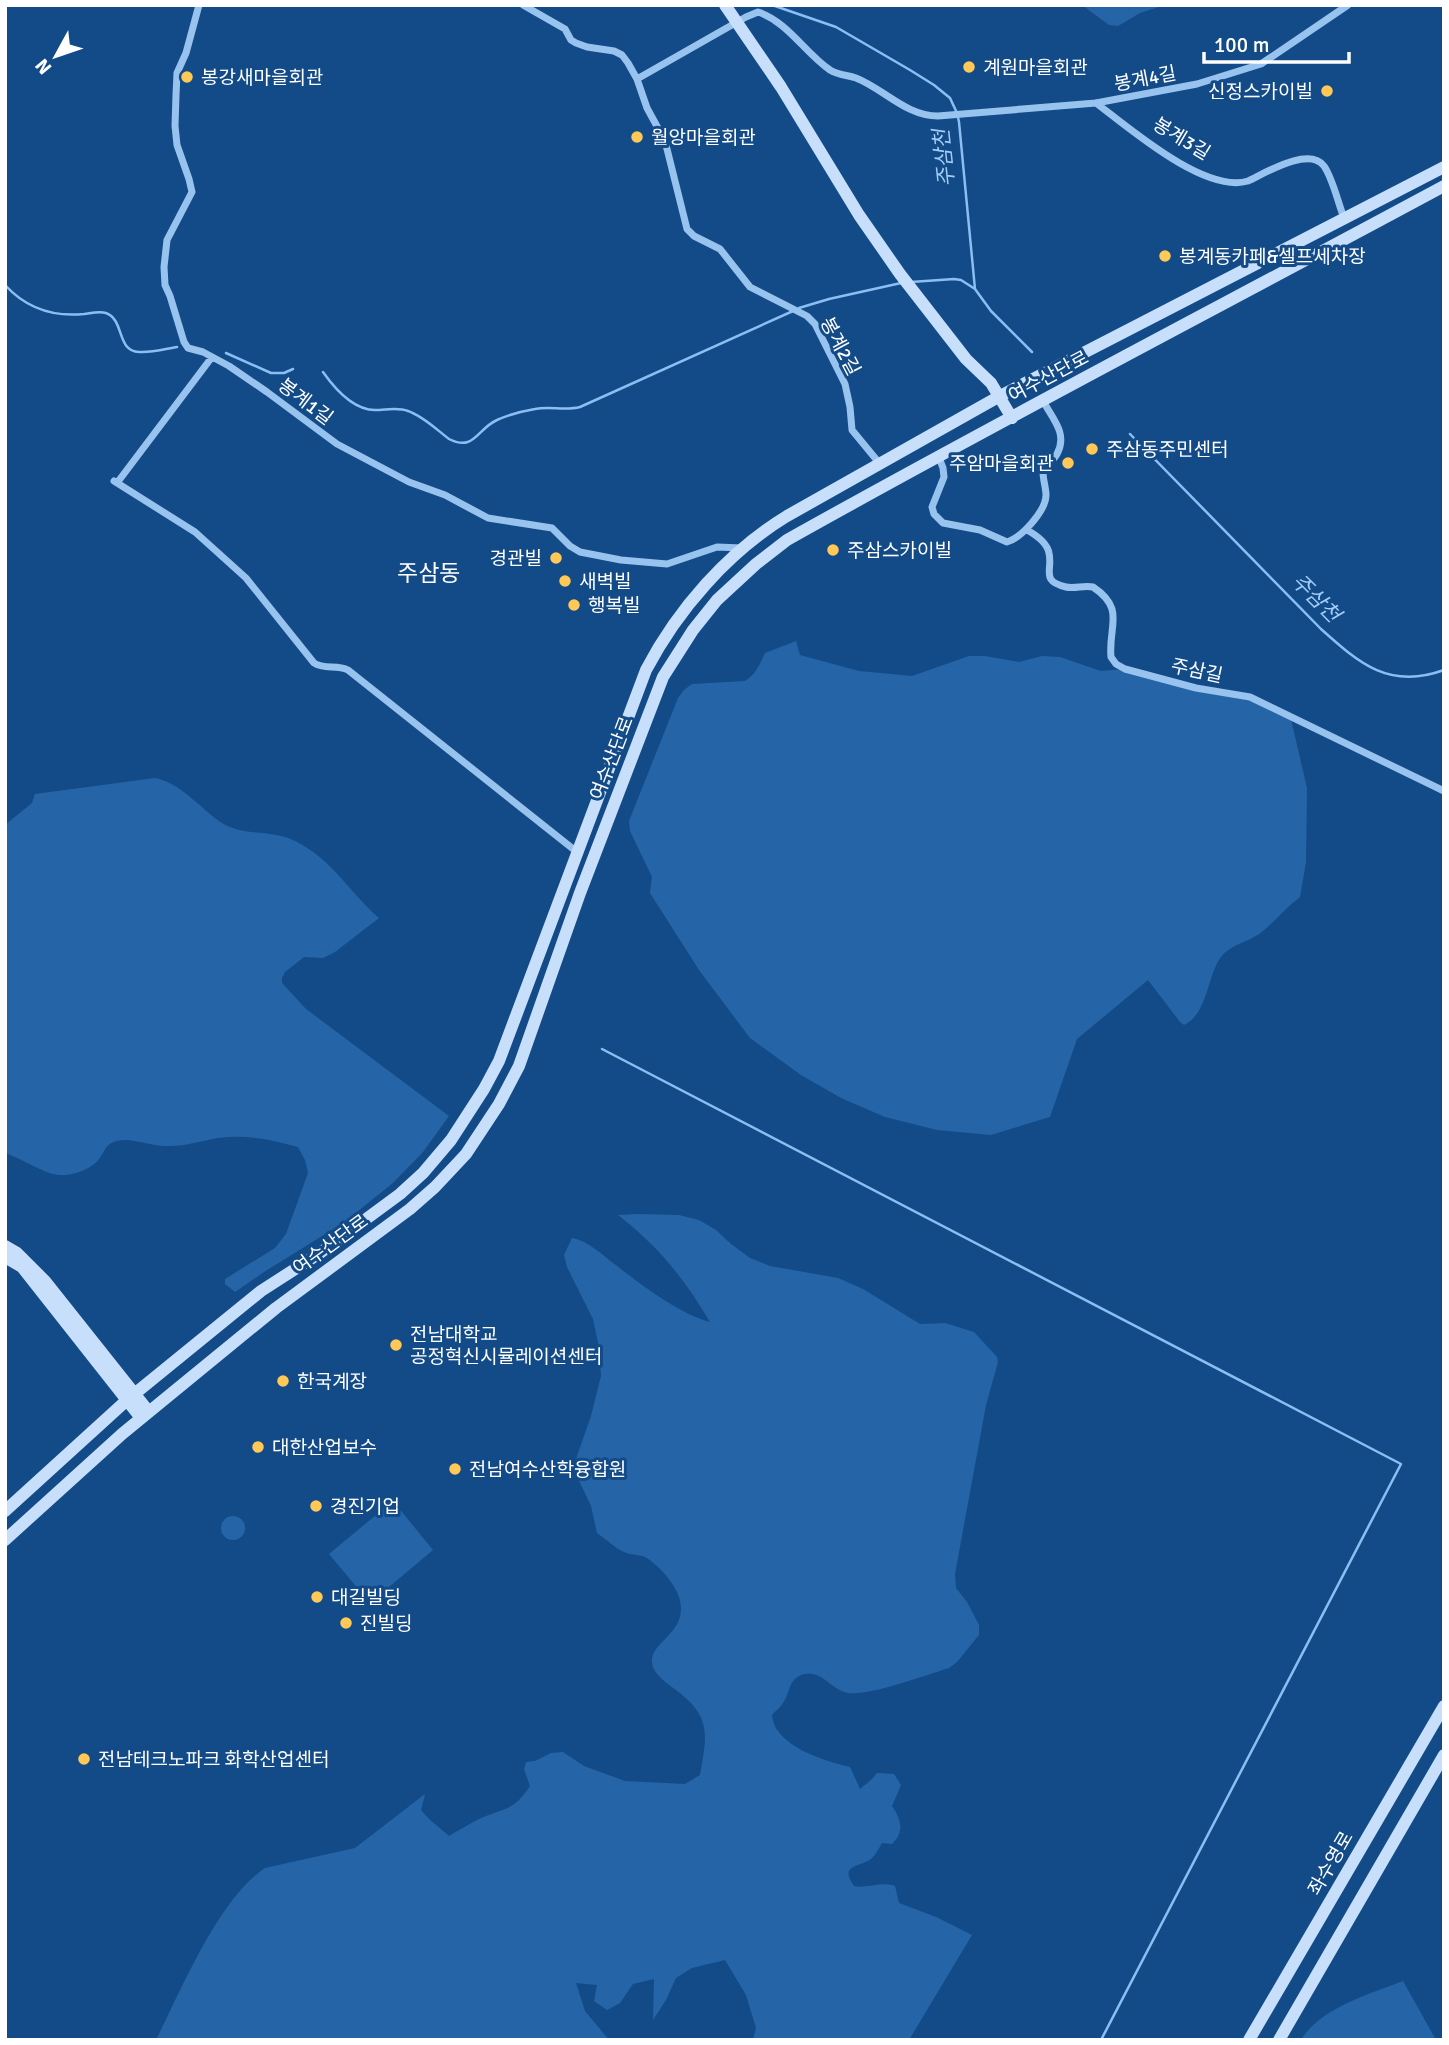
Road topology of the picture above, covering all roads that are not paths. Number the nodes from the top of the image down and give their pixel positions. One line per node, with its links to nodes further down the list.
1 (199, 5): 11 (street, 봉계1길)
2 (523, 5): 6 (street)
3 (725, 5): 5 (street)
4 (1348, 5): 7 (street, 봉계4길)
5 (738, 22): 6 (street); 7 (street); 12 (street)
6 (638, 79): 16 (street, 봉계2길)
7 (1096, 103): 10 (street, 봉계3길)
8 (1444, 166): 10 (street, 여수산단로)
9 (1444, 186): 13 (street, 여수산단로)
10 (1344, 218): 12 (street, 여수산단로)
11 (212, 357): 18 (street, 봉계1길); 21 (street)
12 (1000, 396): 14 (street); 16 (street, 여수산단로)
13 (1043, 401): 14 (street, 여수산단로); 17 (street)
14 (1012, 418): 15 (street, 여수산단로)
15 (938, 455): 17 (street); 19 (street, 여수산단로)
16 (880, 464): 18 (street, 여수산단로)
17 (1027, 530): 20 (street, 주삼길)
18 (743, 548): 19 (street); 21 (street, 여수산단로)
19 (756, 564): 25 (street, 여수산단로)
20 (1444, 791)
21 (577, 852): 24 (street, 여수산단로)
22 (5, 1247): 24 (street)
23 (5, 1256): 24 (street)
24 (131, 1397): 25 (street); 26 (street, 여수산단로)
25 (145, 1415): 27 (street, 여수산단로)
26 (5, 1511)
27 (5, 1540)
28 (1444, 1706): 30 (street, 좌수영로)
29 (1444, 1755): 31 (street)
30 (1250, 2040)
31 (1279, 2040)

